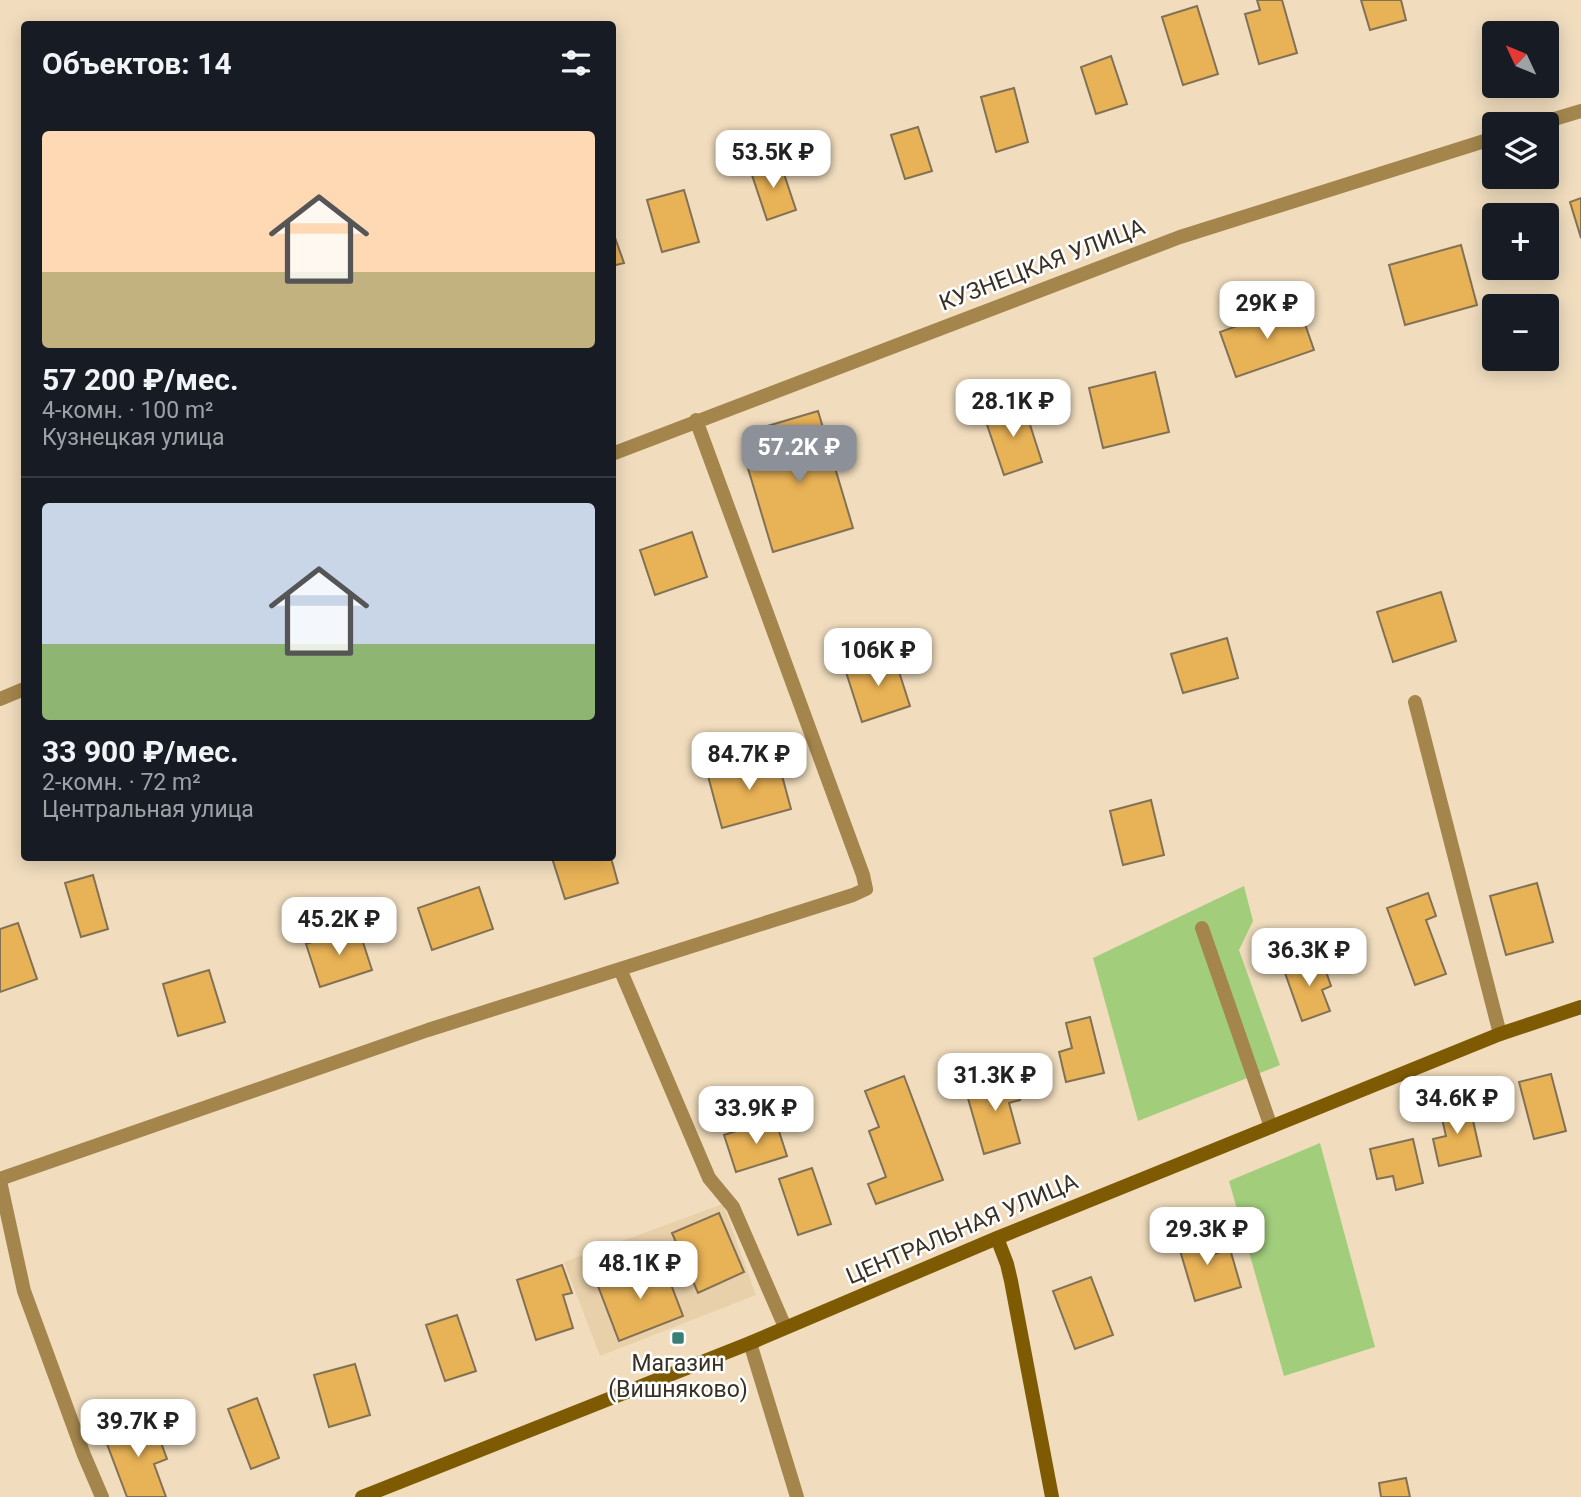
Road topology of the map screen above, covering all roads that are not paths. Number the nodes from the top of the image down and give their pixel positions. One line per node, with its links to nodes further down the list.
1 (1581, 111): 2 (street)
2 (1559, 118)
3 (1482, 142): 4 (street, КУЗНЕЦКАЯ УЛИЦА)
4 (696, 420): 5 (street, КУЗНЕЦКАЯ УЛИЦА); 10 (street)
5 (616, 452)
6 (21, 690): 7 (street)
7 (0, 699)
8 (1415, 702): 12 (street)
9 (1202, 928): 13 (street)
10 (620, 969): 14 (street); 16 (street)
11 (1581, 1007): 12 (street, ЦЕНТРАЛЬНАЯ УЛИЦА)
12 (1500, 1034): 13 (street, ЦЕНТРАЛЬНАЯ УЛИЦА)
13 (1271, 1127): 15 (street, ЦЕНТРАЛЬНАЯ УЛИЦА)
14 (0, 1180): 18 (street)
15 (997, 1238): 16 (street, ЦЕНТРАЛЬНАЯ УЛИЦА); 21 (street)
16 (785, 1327): 17 (street, ЦЕНТРАЛЬНАЯ УЛИЦА)
17 (750, 1343): 19 (street, ЦЕНТРАЛЬНАЯ УЛИЦА); 20 (street)
18 (102, 1497)
19 (362, 1497)
20 (797, 1497)
21 (1052, 1497)

